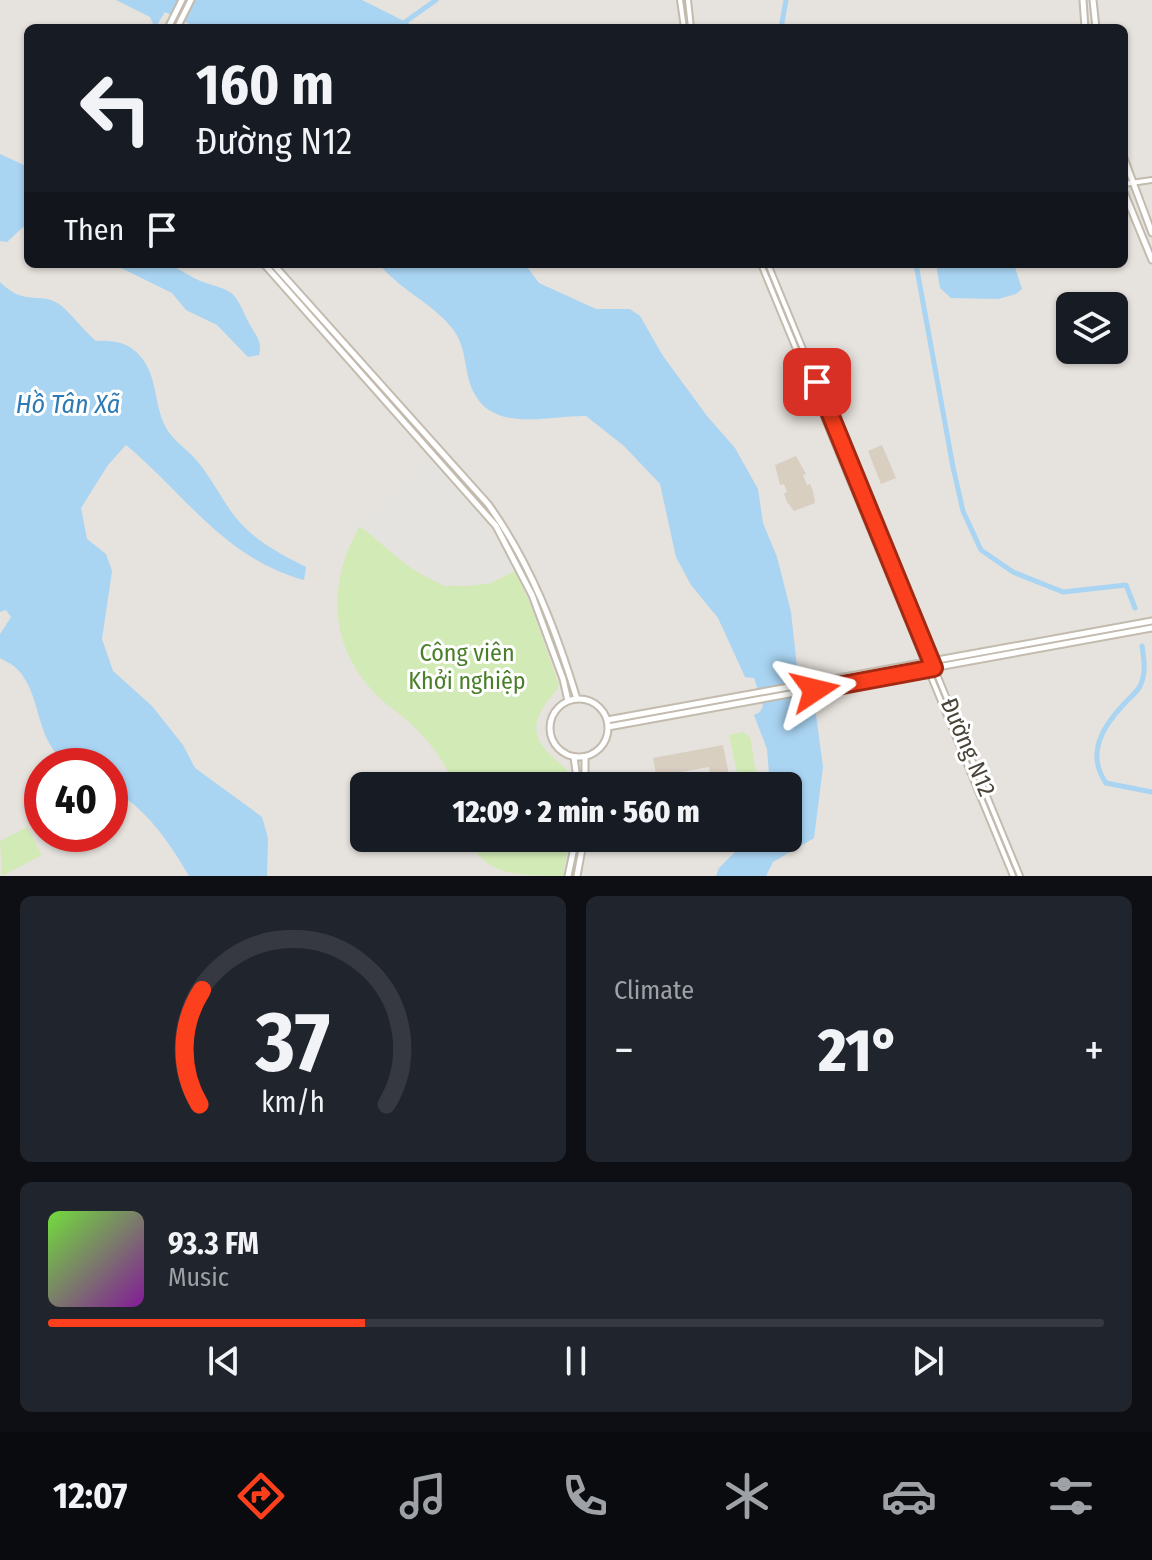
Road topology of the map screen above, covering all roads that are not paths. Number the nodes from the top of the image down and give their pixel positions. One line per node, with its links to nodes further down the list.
1 (182, 0): 7 (street)
2 (191, 0): 8 (street)
3 (680, 0): 9 (street)
4 (688, 0): 10 (street)
5 (1083, 0): 11 (street)
6 (1093, 0): 12 (street)
7 (170, 24)
8 (179, 24)
9 (683, 24)
10 (691, 24)
11 (1085, 24)
12 (1096, 24)
13 (1152, 180): 14 (street)
14 (1128, 184): 16 (street)
15 (1128, 202): 17 (street)
16 (1152, 233)
17 (1152, 260)
18 (268, 268): 22 (street)
19 (276, 268): 22 (street)
20 (763, 268): 26 (street, Đường N12)
21 (770, 268): 26 (street, Đường N12)
22 (430, 446): 23 (street)
23 (464, 484): 28 (street); 29 (street)
24 (1152, 621): 26 (street)
25 (1152, 628): 26 (street)
26 (929, 665): 27 (street); 27 (street); 39 (street, Đường N12); 40 (street, Đường N12)
27 (756, 696): 30 (street)
28 (577, 699): 29 (street); 30 (street)
29 (568, 701): 31 (street)
30 (607, 724): 32 (street)
31 (574, 757): 32 (street); 33 (street)
32 (585, 757): 34 (street)
33 (576, 772)
34 (585, 772)
35 (573, 852): 37 (street)
36 (581, 852): 38 (street)
37 (568, 876)
38 (577, 876)
39 (1013, 876)
40 (1020, 876)

